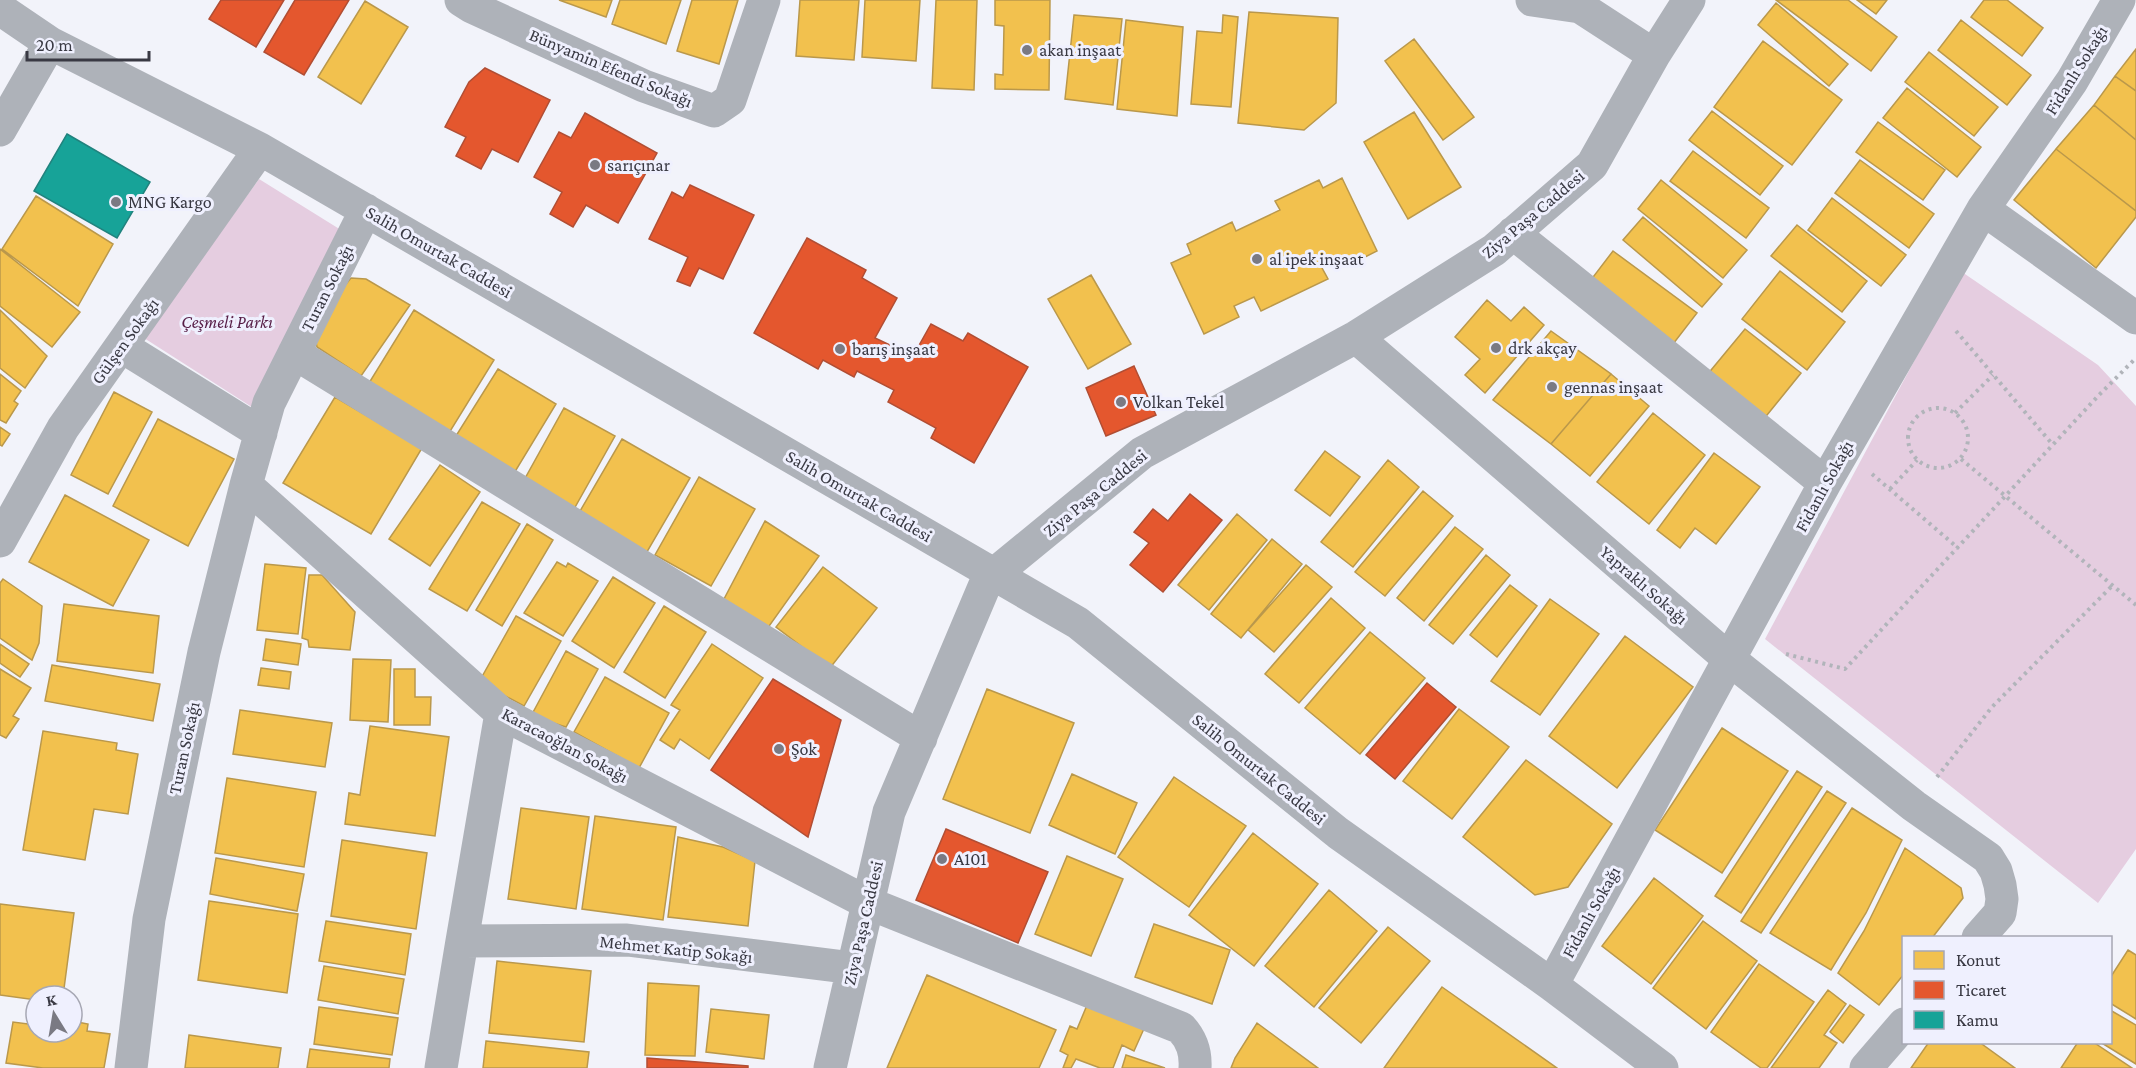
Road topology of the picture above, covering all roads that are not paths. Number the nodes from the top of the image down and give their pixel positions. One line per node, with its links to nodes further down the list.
1 (461, 0): 2 (street, Bünyamin Efendi Sokağı)
2 (764, 0)
3 (1532, 0): 8 (street)
4 (1689, 0): 8 (street, Ziya Paşa Caddesi)
5 (2119, 0): 11 (street, Fidanlı Sokağı)
6 (0, 11): 7 (street, Salih Omurtak Caddesi)
7 (50, 43): 9 (street); 10 (street, Salih Omurtak Caddesi)
8 (1654, 55): 13 (street, Ziya Paşa Caddesi)
9 (0, 130)
10 (260, 149): 12 (street, Salih Omurtak Caddesi); 16 (street, Gülşen Sokağı)
11 (1983, 209): 14 (street); 19 (street, Fidanlı Sokağı)
12 (366, 210): 17 (street, Turan Sokağı); 22 (street, Salih Omurtak Caddesi)
13 (1513, 233): 15 (street, Ziya Paşa Caddesi); 19 (street)
14 (2136, 318)
15 (1356, 337): 22 (street, Ziya Paşa Caddesi); 23 (street, Yapraklı Sokağı)
16 (121, 346): 18 (street); 21 (street, Gülşen Sokağı)
17 (294, 353): 18 (street, Turan Sokağı); 25 (street)
18 (261, 433): 20 (street, Turan Sokağı)
19 (1825, 483): 23 (street, Fidanlı Sokağı)
20 (246, 485): 24 (street, Karacaoğlan Sokağı); 32 (street, Turan Sokağı)
21 (0, 541)
22 (994, 575): 25 (street, Ziya Paşa Caddesi); 30 (street, Salih Omurtak Caddesi)
23 (1734, 650): 27 (street, Yapraklı Sokağı); 30 (street, Fidanlı Sokağı)
24 (501, 713): 26 (street, Karacaoğlan Sokağı); 28 (street)
25 (921, 738): 26 (street, Ziya Paşa Caddesi)
26 (868, 903): 29 (street, Ziya Paşa Caddesi); 35 (street, Karacaoğlan Sokağı)
27 (1980, 936)
28 (462, 941): 29 (street, Mehmet Katip Sokağı); 33 (street)
29 (853, 968): 34 (street, Ziya Paşa Caddesi)
30 (1552, 985): 36 (street, Salih Omurtak Caddesi)
31 (1902, 1026): 37 (street)
32 (131, 1068)
33 (441, 1068)
34 (830, 1068)
35 (1195, 1068)
36 (1662, 1068)
37 (1866, 1068)

